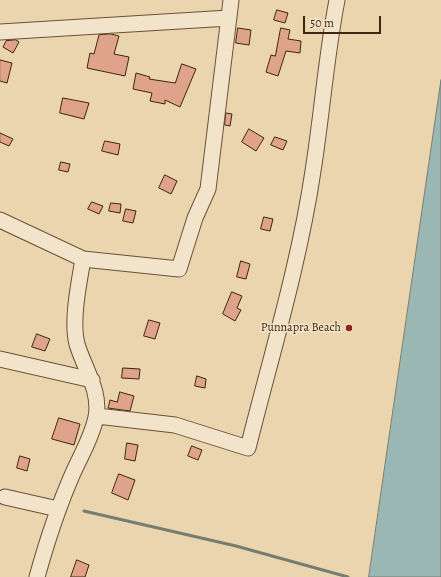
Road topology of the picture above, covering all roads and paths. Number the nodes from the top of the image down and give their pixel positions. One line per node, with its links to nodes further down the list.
1 (231, 0): 3 (street)
2 (337, 0): 9 (street)
3 (229, 18): 4 (street); 6 (street)
4 (0, 32)
5 (0, 220): 6 (street)
6 (83, 259): 8 (street)
7 (0, 359): 8 (street)
8 (92, 380): 9 (street)
9 (97, 416): 11 (street)
10 (5, 498): 11 (street)
11 (58, 509): 12 (street)
12 (37, 577)

